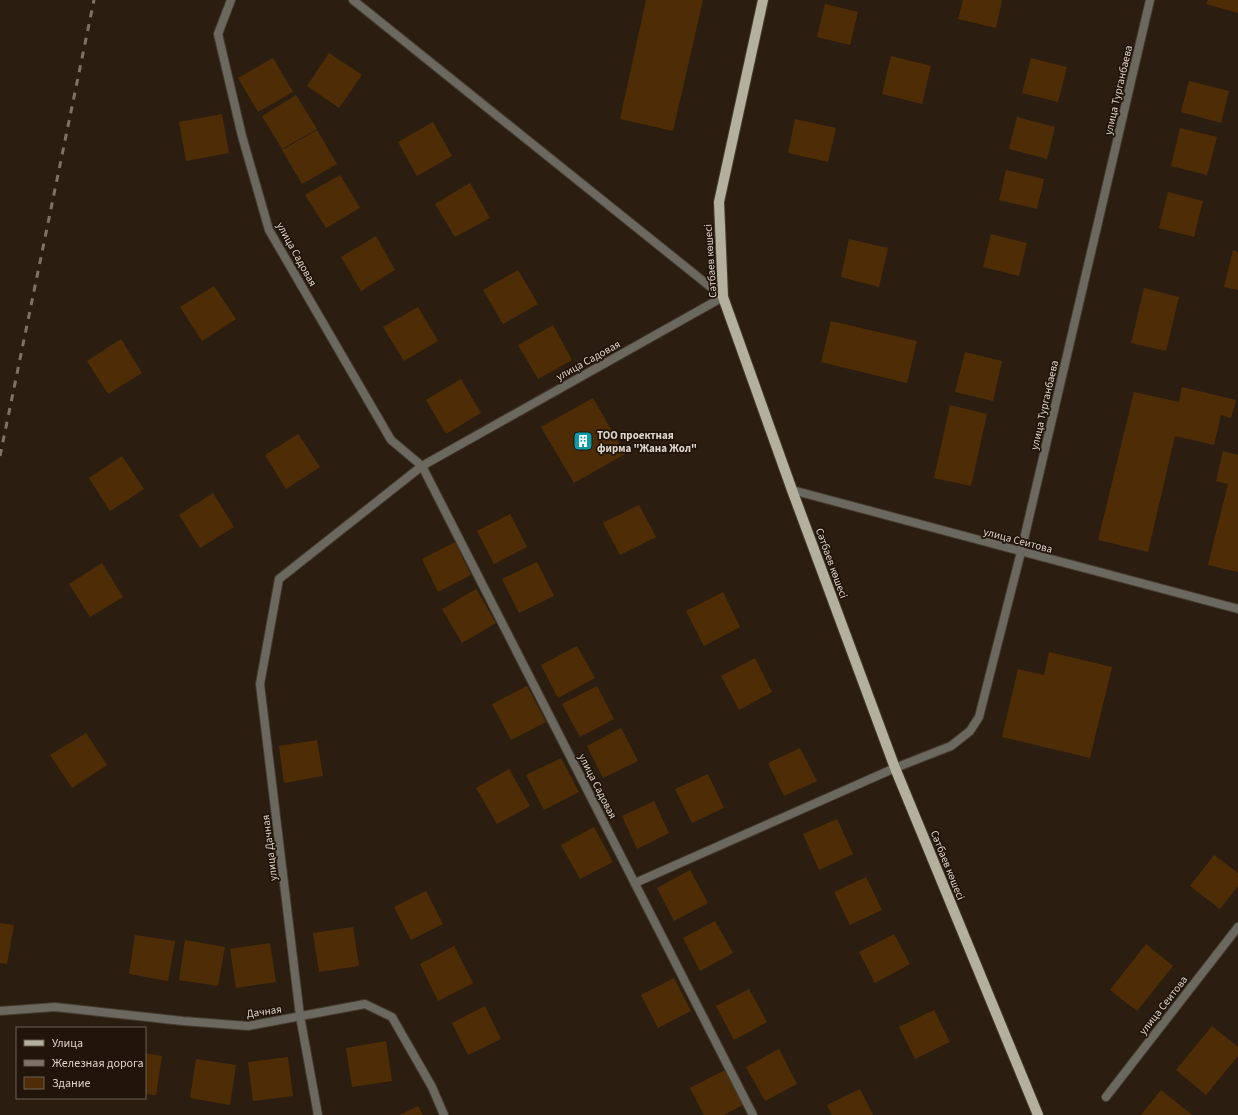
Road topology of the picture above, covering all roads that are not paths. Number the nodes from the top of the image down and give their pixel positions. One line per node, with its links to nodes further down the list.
1 (231, 0): 6 (street, улица Садовая)
2 (353, 0): 5 (street)
3 (763, 0): 5 (main road, Сәтбаев көшесі)
4 (1150, 0): 8 (street, улица Турганбаева)
5 (723, 297): 6 (street, улица Садовая); 7 (main road, Сәтбаев көшесі)
6 (422, 466): 11 (street, улица Садовая); 14 (street, улица Дачная)
7 (792, 490): 8 (street, улица Сеитова); 10 (main road, Сәтбаев көшесі)
8 (1021, 552): 9 (street, улица Сеитова); 10 (street, улица Турганбаева)
9 (1238, 609)
10 (895, 768): 11 (street, улица Турганбаева); 19 (main road, Сәтбаев көшесі)
11 (636, 883): 18 (street, улица Садовая)
12 (1238, 927): 15 (street, улица Сеитова)
13 (0, 1011): 14 (street, Дачная)
14 (300, 1016): 16 (street, улица Дачная); 17 (street, Дачная)
15 (1106, 1097)
16 (318, 1115)
17 (444, 1115)
18 (753, 1115)
19 (1038, 1115)

